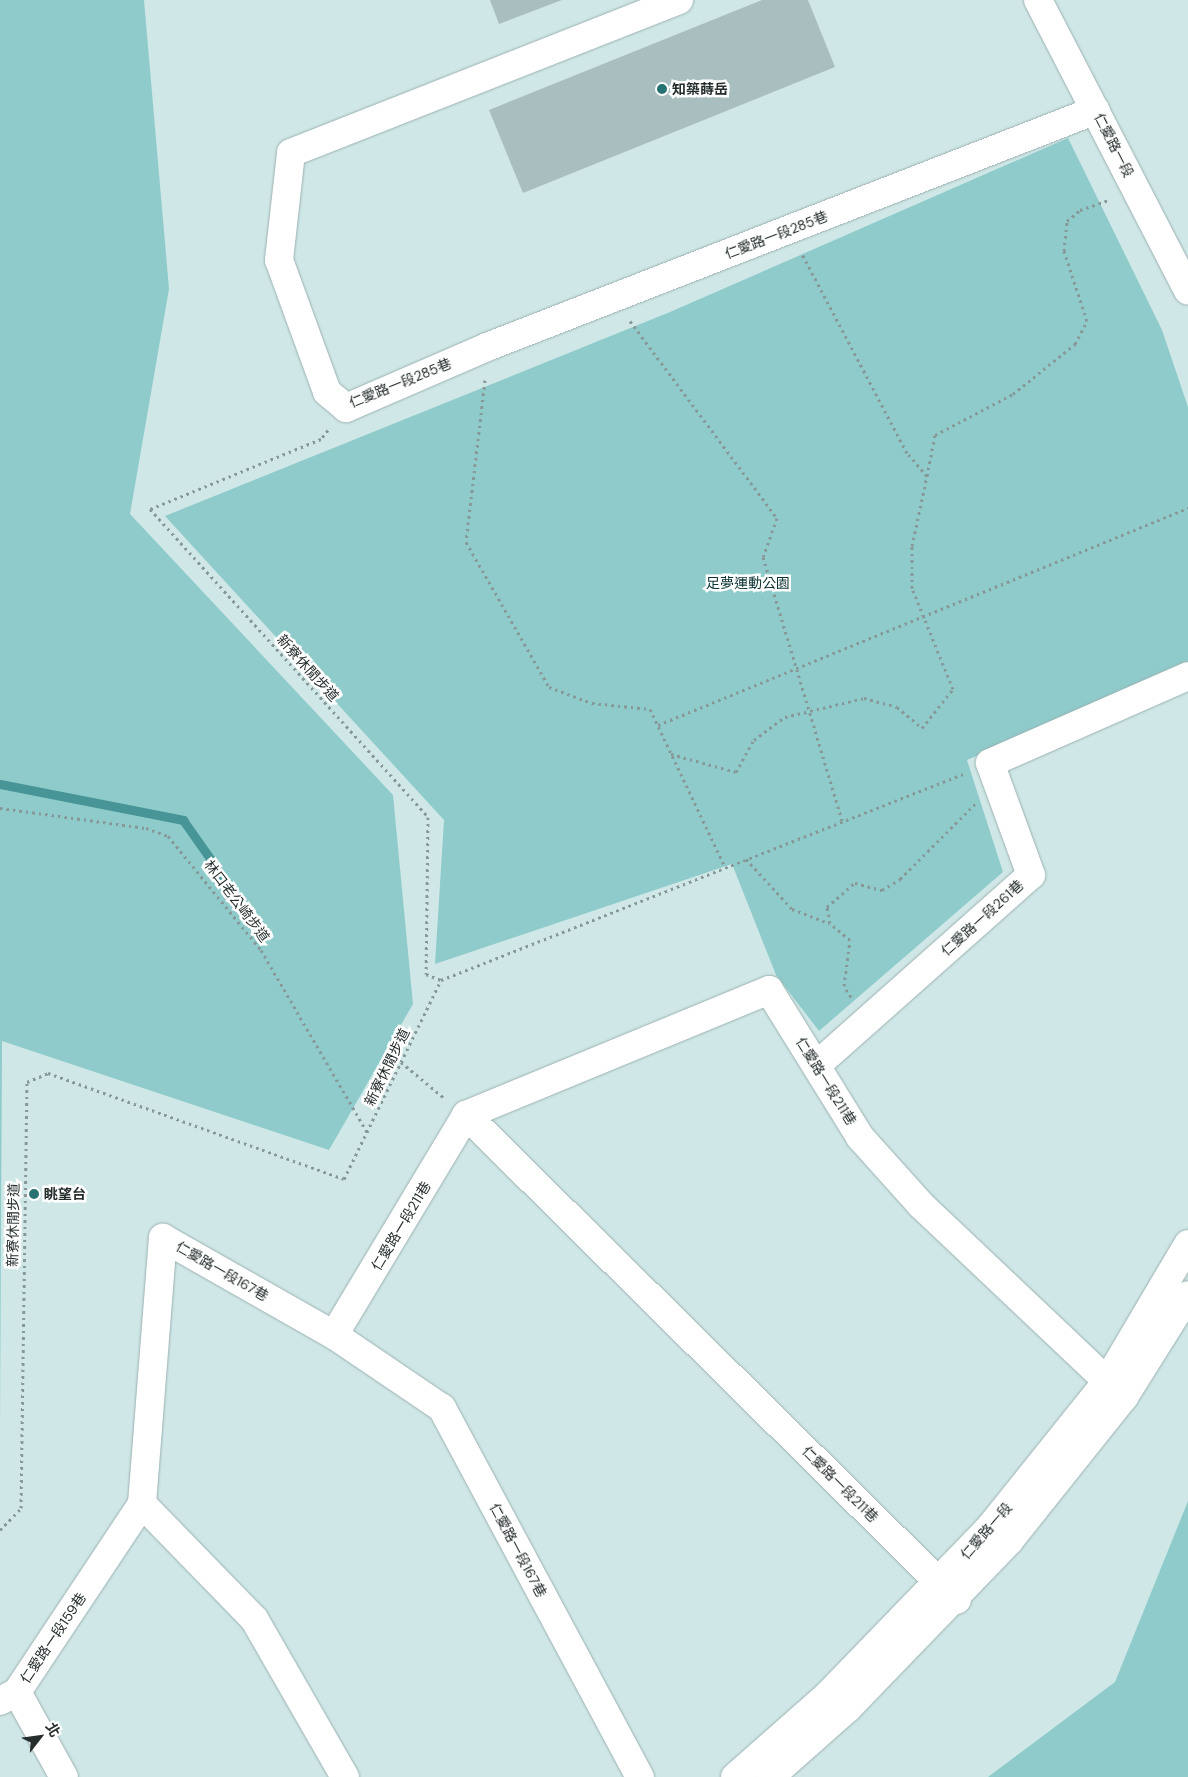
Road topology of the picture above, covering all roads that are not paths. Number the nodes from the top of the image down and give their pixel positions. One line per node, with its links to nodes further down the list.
1 (679, 0): 3 (street, 仁愛路一段285巷)
2 (1038, 0): 3 (street, 仁愛路一段)
3 (1096, 110): 4 (street, 仁愛路一段)
4 (1188, 291)
5 (1188, 676): 6 (street, 仁愛路一段261巷)
6 (817, 1065): 7 (street, 仁愛路一段211巷); 11 (street, 仁愛路一段211巷)
7 (466, 1115): 10 (street, 仁愛路一段211巷); 13 (street, 仁愛路一段211巷)
8 (1188, 1244): 11 (street, 仁愛路一段)
9 (1188, 1294): 11 (street, 仁愛路一段)
10 (334, 1335): 12 (street, 仁愛路一段167巷); 17 (street, 仁愛路一段167巷)
11 (1116, 1389): 13 (street, 仁愛路一段)
12 (142, 1504): 14 (street, 仁愛路一段159巷); 16 (street)
13 (949, 1591): 18 (street, 仁愛路一段); 19 (street, 仁愛路一段)
14 (9, 1696): 15 (street, 仁愛路一段159巷)
15 (64, 1777)
16 (345, 1777)
17 (640, 1777)
18 (735, 1777)
19 (770, 1777)

